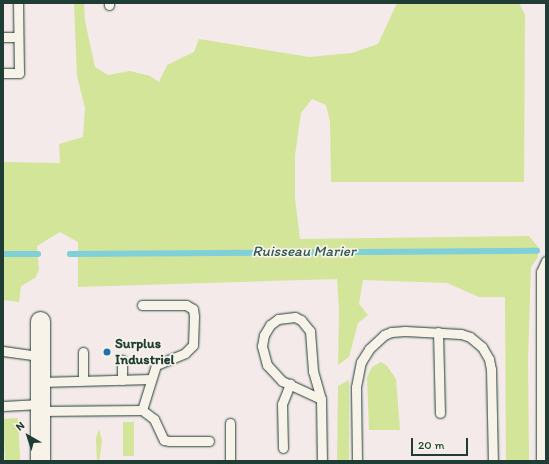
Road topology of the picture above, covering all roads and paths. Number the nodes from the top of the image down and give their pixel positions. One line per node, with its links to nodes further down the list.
1 (18, 3): 3 (lane)
2 (3, 37): 3 (lane)
3 (18, 37): 4 (lane)
4 (3, 73)
5 (546, 261): 31 (lane)
6 (142, 305): 15 (lane)
7 (40, 321): 11 (street)
8 (438, 332): 22 (lane); 29 (lane); 30 (lane)
9 (3, 351): 11 (lane)
10 (83, 352): 13 (lane)
11 (40, 356): 16 (street)
12 (122, 360): 14 (lane)
13 (83, 380): 14 (lane); 16 (lane)
14 (122, 380): 15 (lane)
15 (151, 380): 21 (lane)
16 (40, 382): 20 (street)
17 (290, 384): 18 (lane); 18 (lane); 25 (lane)
18 (321, 399): 28 (lane)
19 (3, 406): 20 (lane)
20 (40, 408): 21 (lane); 26 (street)
21 (142, 410): 24 (lane)
22 (440, 413)
23 (230, 423): 27 (lane)
24 (209, 441)
25 (283, 448)
26 (40, 461)
27 (230, 461)
28 (322, 461)
29 (357, 461)
30 (493, 461)
31 (541, 461)

